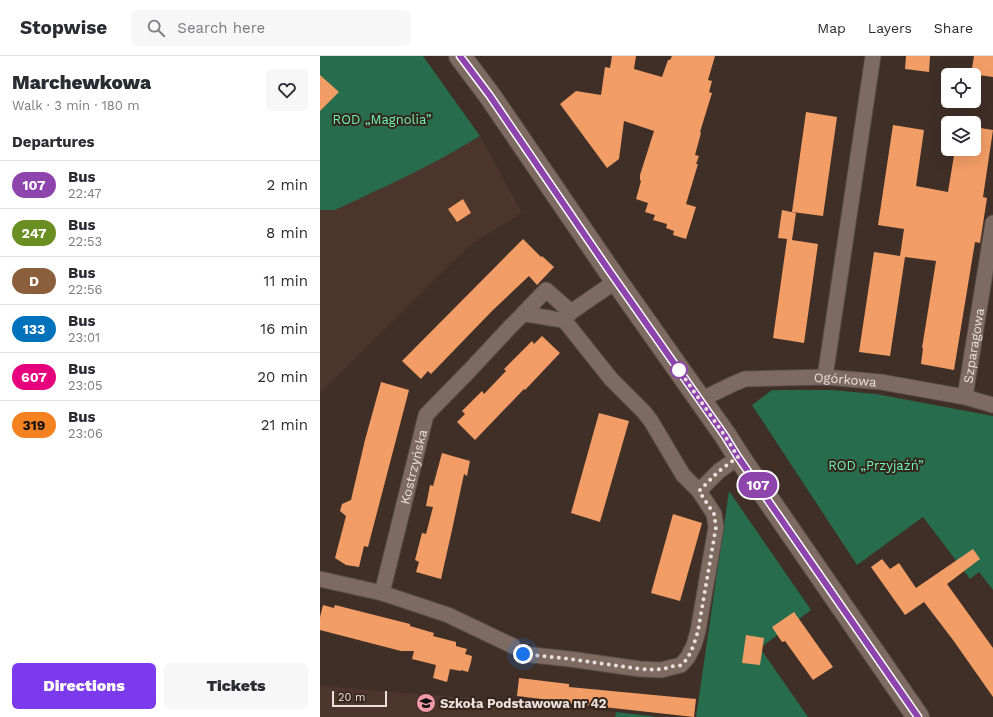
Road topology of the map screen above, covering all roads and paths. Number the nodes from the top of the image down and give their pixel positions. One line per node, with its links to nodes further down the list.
1 (460, 56): 9 (street)
2 (873, 56): 7 (street)
3 (993, 223): 8 (street, Szparagowa)
4 (606, 288): 6 (street)
5 (523, 314): 6 (street); 6 (street, Kostrzyńska); 14 (street, Kostrzyńska)
6 (568, 316): 12 (street)
7 (825, 377): 8 (street, Ogórkowa); 9 (street, Ogórkowa)
8 (965, 397): 10 (street, Ogórkowa)
9 (700, 400): 11 (street)
10 (993, 405)
11 (738, 457): 12 (street); 15 (street)
12 (699, 491): 14 (street)
13 (320, 579): 14 (street)
14 (382, 593)
15 (918, 717)

